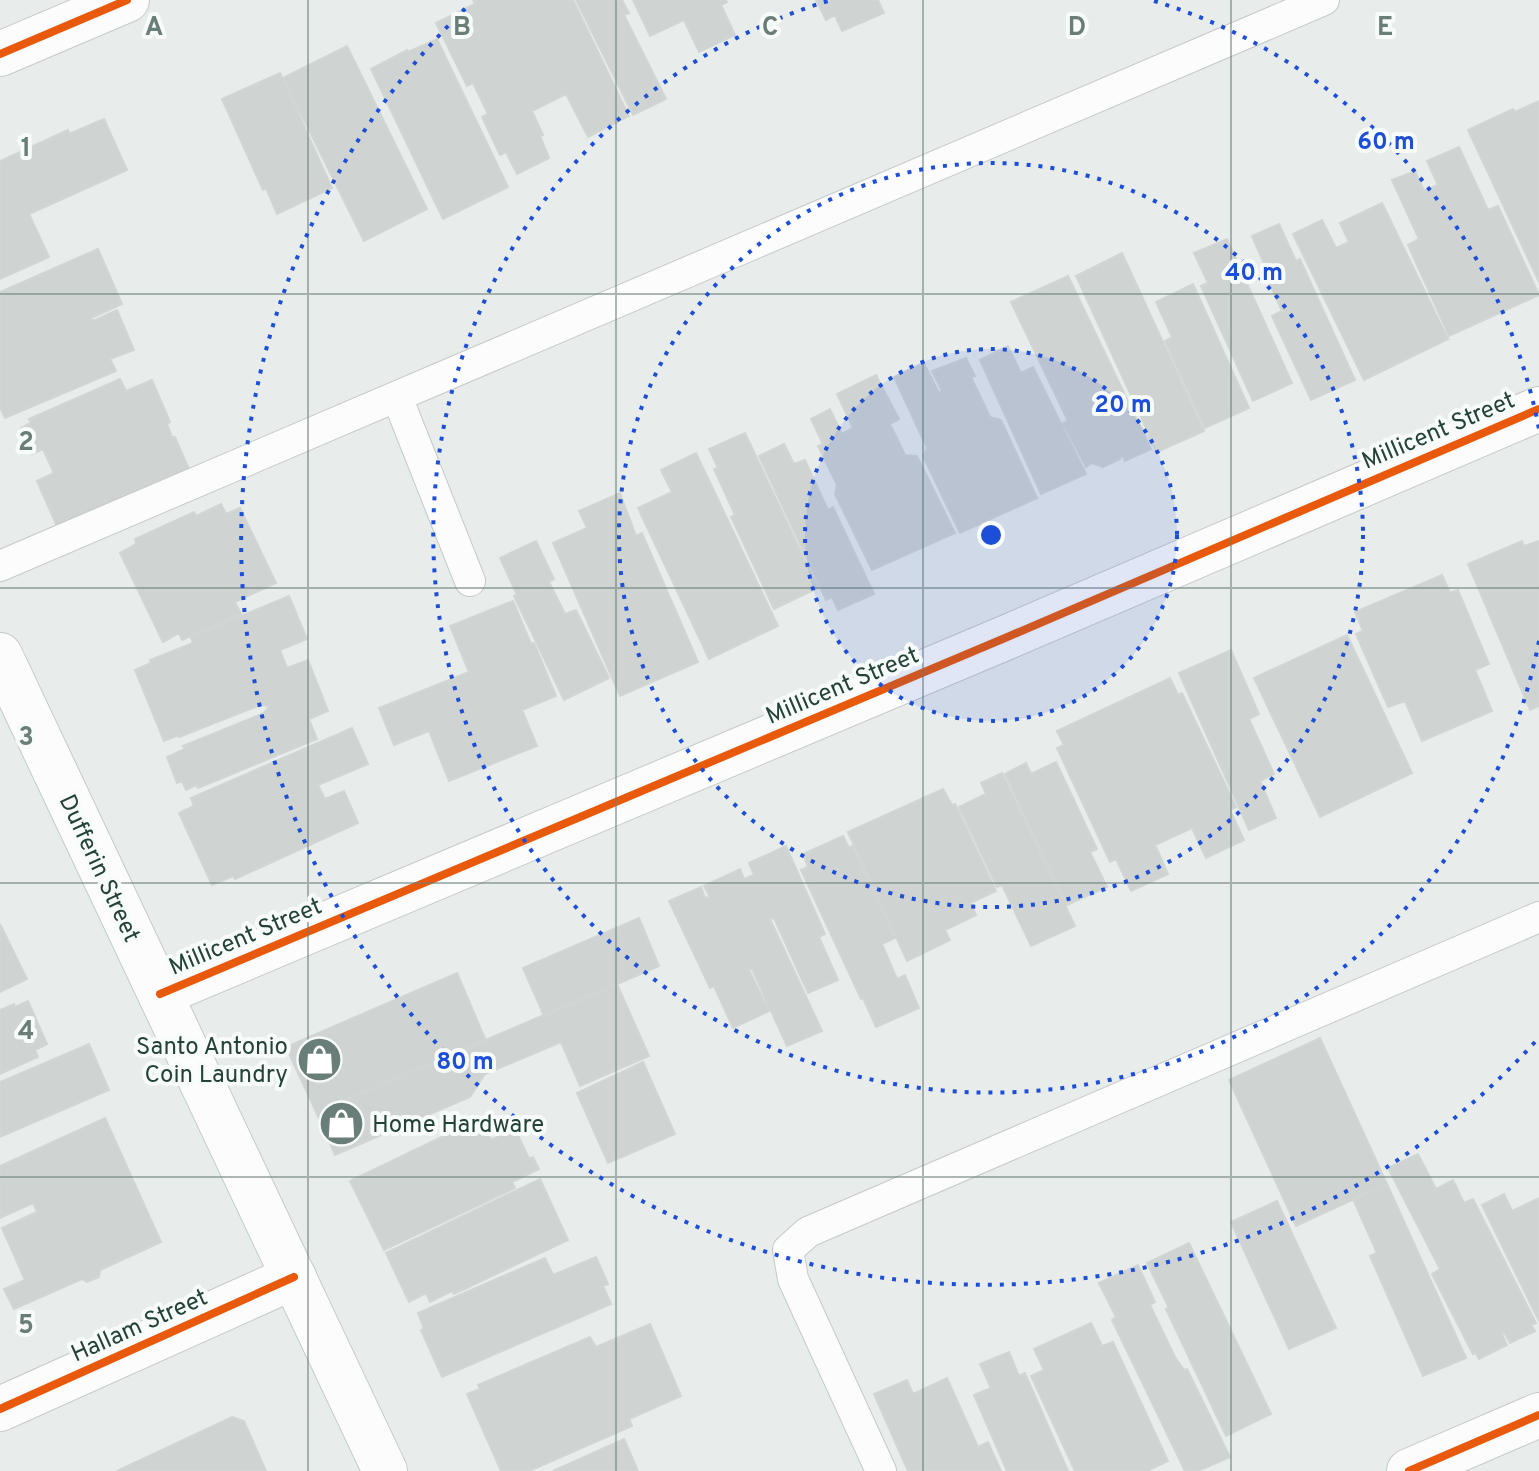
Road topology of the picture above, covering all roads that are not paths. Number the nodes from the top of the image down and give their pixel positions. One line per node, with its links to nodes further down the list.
1 (127, 0): 3 (street)
2 (1324, 0): 4 (lane)
3 (0, 54)
4 (397, 397): 6 (lane); 7 (lane)
5 (1539, 409): 10 (street, Millicent Street)
6 (0, 566)
7 (470, 581)
8 (0, 655): 10 (street, Dufferin Street)
9 (1539, 917): 15 (lane)
10 (160, 994): 11 (street, Dufferin Street)
11 (294, 1277): 12 (street, Hallam Street); 14 (street, Dufferin Street)
12 (0, 1409)
13 (1539, 1415): 16 (street)
14 (385, 1471)
15 (881, 1471)
16 (1409, 1471)

